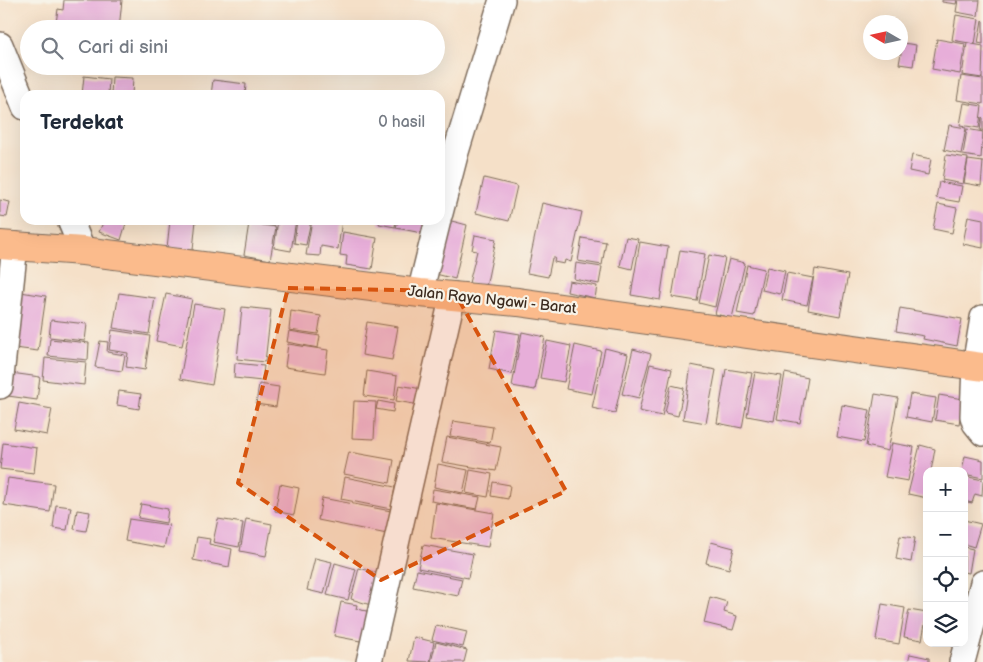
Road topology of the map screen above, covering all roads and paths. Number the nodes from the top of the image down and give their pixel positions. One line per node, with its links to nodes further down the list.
1 (502, 0): 4 (street)
2 (0, 45): 3 (street)
3 (20, 95)
4 (445, 194)
5 (72, 225): 8 (street)
6 (437, 225): 9 (street)
7 (7, 245): 8 (main road, Jalan Raya Ngawi - Barat); 13 (street)
8 (83, 251): 9 (main road, Jalan Raya Ngawi - Barat)
9 (420, 293): 10 (main road, Jalan Raya Ngawi - Barat)
10 (452, 295): 12 (main road, Jalan Raya Ngawi - Barat); 16 (street)
11 (983, 318): 12 (street)
12 (979, 367): 14 (street)
13 (0, 386)
14 (983, 433)
15 (983, 583): 17 (street)
16 (369, 662)
17 (962, 662)

